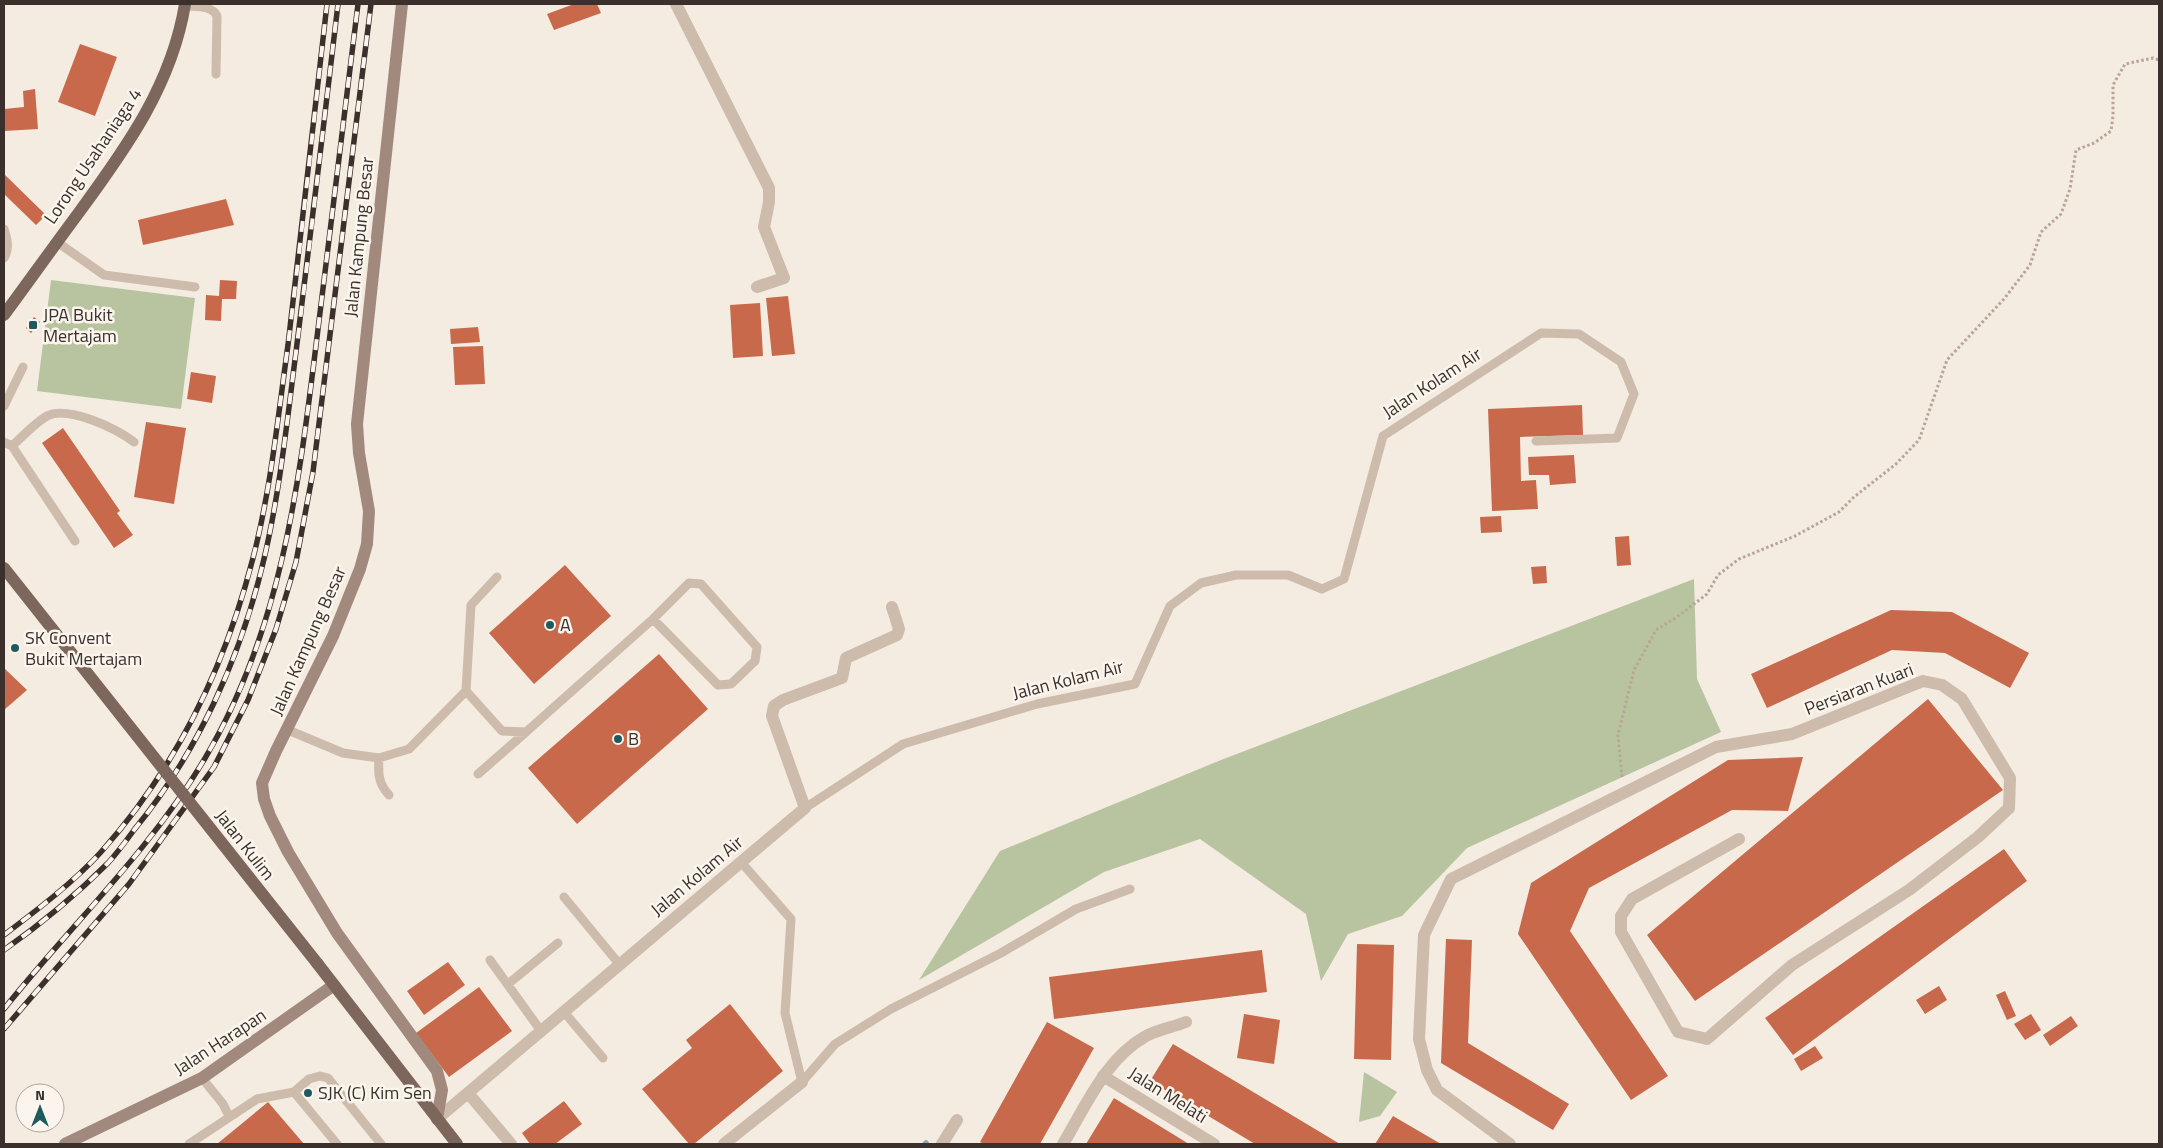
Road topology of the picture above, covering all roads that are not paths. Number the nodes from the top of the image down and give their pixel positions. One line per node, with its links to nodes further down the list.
1 (402, 4): 22 (street, Jalan Kampung Besar)
2 (676, 4): 9 (street)
3 (185, 5): 4 (lane); 6 (main road, Lorong Usahaniaga 4)
4 (216, 74)
5 (4, 229): 7 (lane)
6 (57, 242): 8 (lane); 10 (main road, Lorong Usahaniaga 4)
7 (4, 258)
8 (195, 287)
9 (757, 287)
10 (4, 316)
11 (24, 367): 12 (lane)
12 (4, 406)
13 (1536, 441): 27 (lane, Jalan Kolam Air)
14 (134, 442): 15 (lane)
15 (8, 444): 16 (lane)
16 (75, 541)
17 (4, 568): 36 (main road, Jalan Kulim, bridge)
18 (497, 577): 21 (lane)
19 (892, 607): 27 (street)
20 (653, 619): 20 (lane); 23 (lane)
21 (466, 692): 23 (lane); 24 (lane)
22 (288, 730): 24 (lane); 47 (street, Jalan Kampung Besar)
23 (526, 732): 25 (lane)
24 (379, 758): 26 (lane)
25 (478, 774)
26 (388, 795)
27 (805, 808): 29 (street, Jalan Kolam Air)
28 (1739, 839): 59 (street, Persiaran Kuari)
29 (741, 862): 34 (street, Jalan Kolam Air); 43 (lane)
30 (1130, 889): 43 (lane)
31 (564, 897): 34 (lane)
32 (558, 943): 35 (lane)
33 (490, 960): 35 (lane)
34 (620, 965): 37 (street, Jalan Kolam Air)
35 (508, 984): 39 (lane)
36 (334, 985): 42 (street, Jalan Harapan); 47 (main road, Jalan Kulim)
37 (564, 1012): 39 (street, Jalan Kolam Air); 40 (lane)
38 (1186, 1022): 41 (street)
39 (541, 1031): 45 (street, Jalan Kolam Air)
40 (603, 1058)
41 (1103, 1076): 49 (street); 58 (street, Jalan Melati)
42 (202, 1078): 46 (lane); 50 (street, Jalan Harapan)
43 (802, 1082): 56 (street)
44 (294, 1092): 46 (lane); 52 (lane); 53 (lane)
45 (468, 1093): 47 (street, Jalan Kolam Air); 55 (street)
46 (230, 1116): 51 (lane)
47 (437, 1119): 54 (main road, Jalan Kulim)
48 (957, 1120): 57 (street)
49 (1067, 1143)
50 (64, 1144)
51 (188, 1144)
52 (337, 1144)
53 (381, 1144)
54 (457, 1144)
55 (511, 1144)
56 (724, 1144)
57 (942, 1144)
58 (1214, 1144)
59 (1510, 1144)

